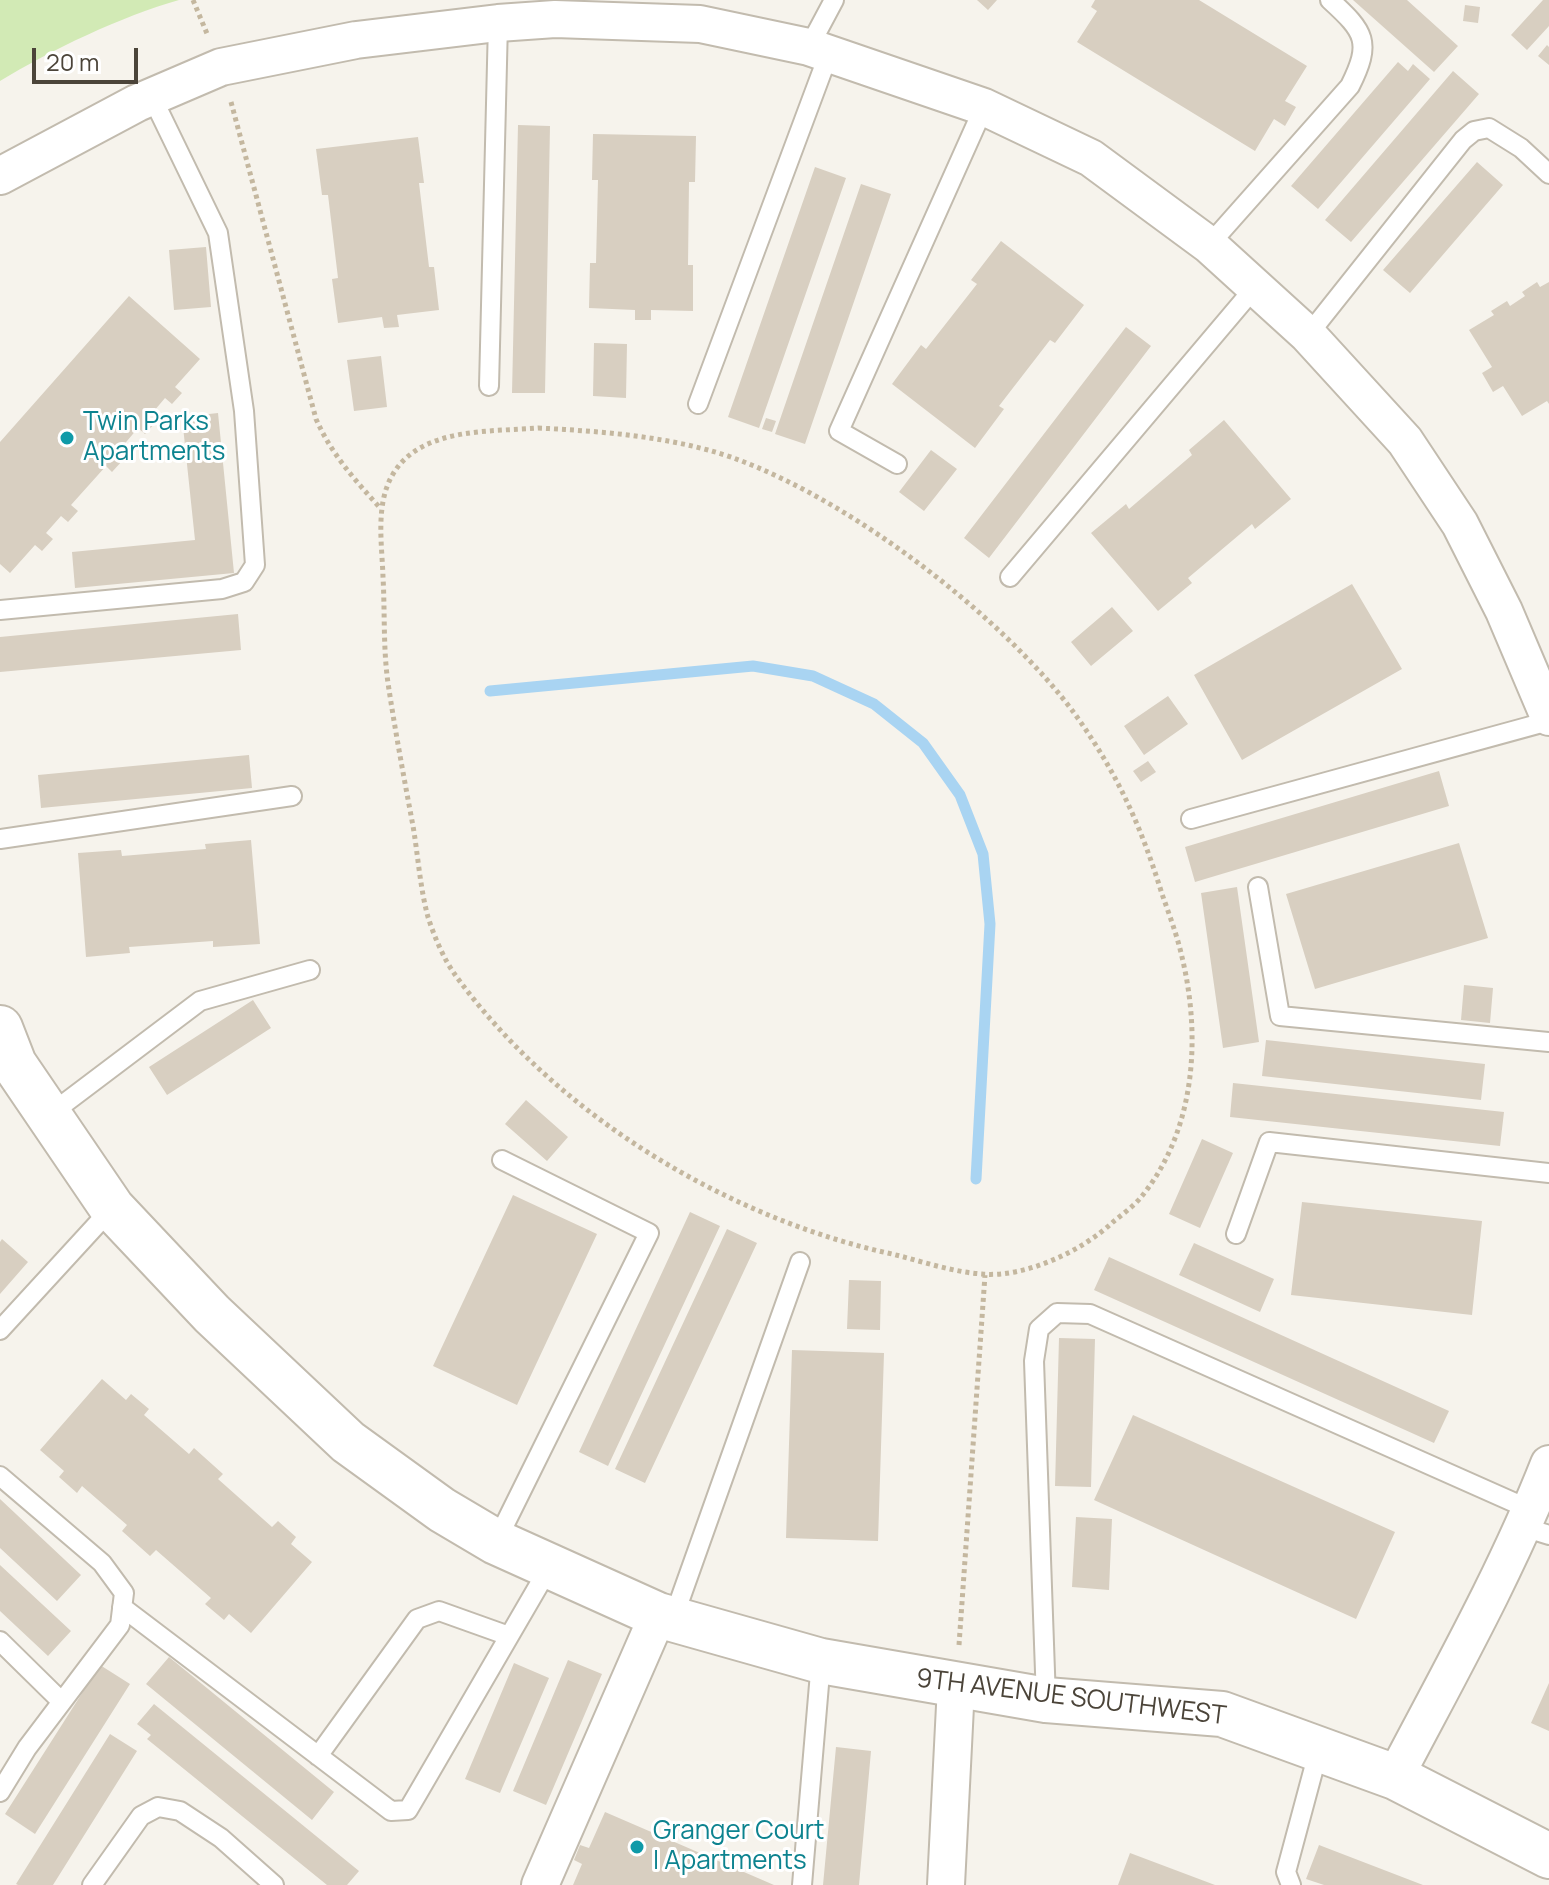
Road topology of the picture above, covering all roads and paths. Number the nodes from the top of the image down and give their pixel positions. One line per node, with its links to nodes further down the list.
1 (193, 0): 7 (path)
2 (834, 0): 6 (lane)
3 (1330, 0): 12 (lane)
4 (554, 10): 5 (street); 6 (street)
5 (498, 23): 7 (street); 15 (lane)
6 (819, 50): 9 (street); 16 (lane)
7 (221, 67): 8 (street); 18 (path)
8 (152, 97): 11 (street); 20 (lane)
9 (984, 107): 12 (street); 17 (lane)
10 (1549, 174): 14 (lane)
11 (0, 176)
12 (1209, 245): 13 (street)
13 (1256, 286): 14 (street); 19 (lane)
14 (1308, 335): 21 (street)
15 (489, 386)
16 (698, 404)
17 (897, 464)
18 (381, 509): 35 (path); 35 (path)
19 (1010, 577)
20 (0, 610)
21 (1547, 707): 23 (lane)
22 (292, 796): 24 (lane)
23 (1191, 819)
24 (0, 839)
25 (1258, 887): 28 (lane)
26 (310, 970): 29 (lane)
27 (0, 1028): 29 (street, 9TH AVENUE SOUTHWEST)
28 (1549, 1042)
29 (49, 1115): 32 (street, 9TH AVENUE SOUTHWEST)
30 (502, 1160): 40 (lane)
31 (1549, 1173): 33 (lane)
32 (112, 1208): 36 (lane); 40 (street, 9TH AVENUE SOUTHWEST)
33 (1236, 1234)
34 (800, 1262): 43 (lane)
35 (985, 1275): 47 (path)
36 (0, 1330)
37 (1549, 1464): 39 (street)
38 (0, 1476): 42 (lane)
39 (1534, 1524): 48 (lane); 52 (street)
40 (496, 1542): 41 (street, 9TH AVENUE SOUTHWEST)
41 (550, 1566): 43 (street, 9TH AVENUE SOUTHWEST); 44 (lane)
42 (122, 1607): 49 (lane); 51 (lane)
43 (665, 1617): 46 (street, 9TH AVENUE SOUTHWEST); 57 (street)
44 (509, 1636): 51 (lane); 51 (lane)
45 (0, 1641): 49 (lane)
46 (821, 1661): 47 (street, 9TH AVENUE SOUTHWEST); 58 (lane)
47 (956, 1686): 48 (street, 9TH AVENUE SOUTHWEST); 59 (street)
48 (1046, 1700): 50 (street, 9TH AVENUE SOUTHWEST)
49 (62, 1702): 53 (lane)
50 (1319, 1749): 52 (street, 9TH AVENUE SOUTHWEST); 60 (lane)
51 (318, 1756)
52 (1395, 1777): 54 (street, 9TH AVENUE SOUTHWEST)
53 (0, 1792)
54 (1549, 1856)
55 (92, 1885): 56 (lane)
56 (274, 1885)
57 (540, 1885)
58 (802, 1885)
59 (946, 1885)
60 (1291, 1885)

